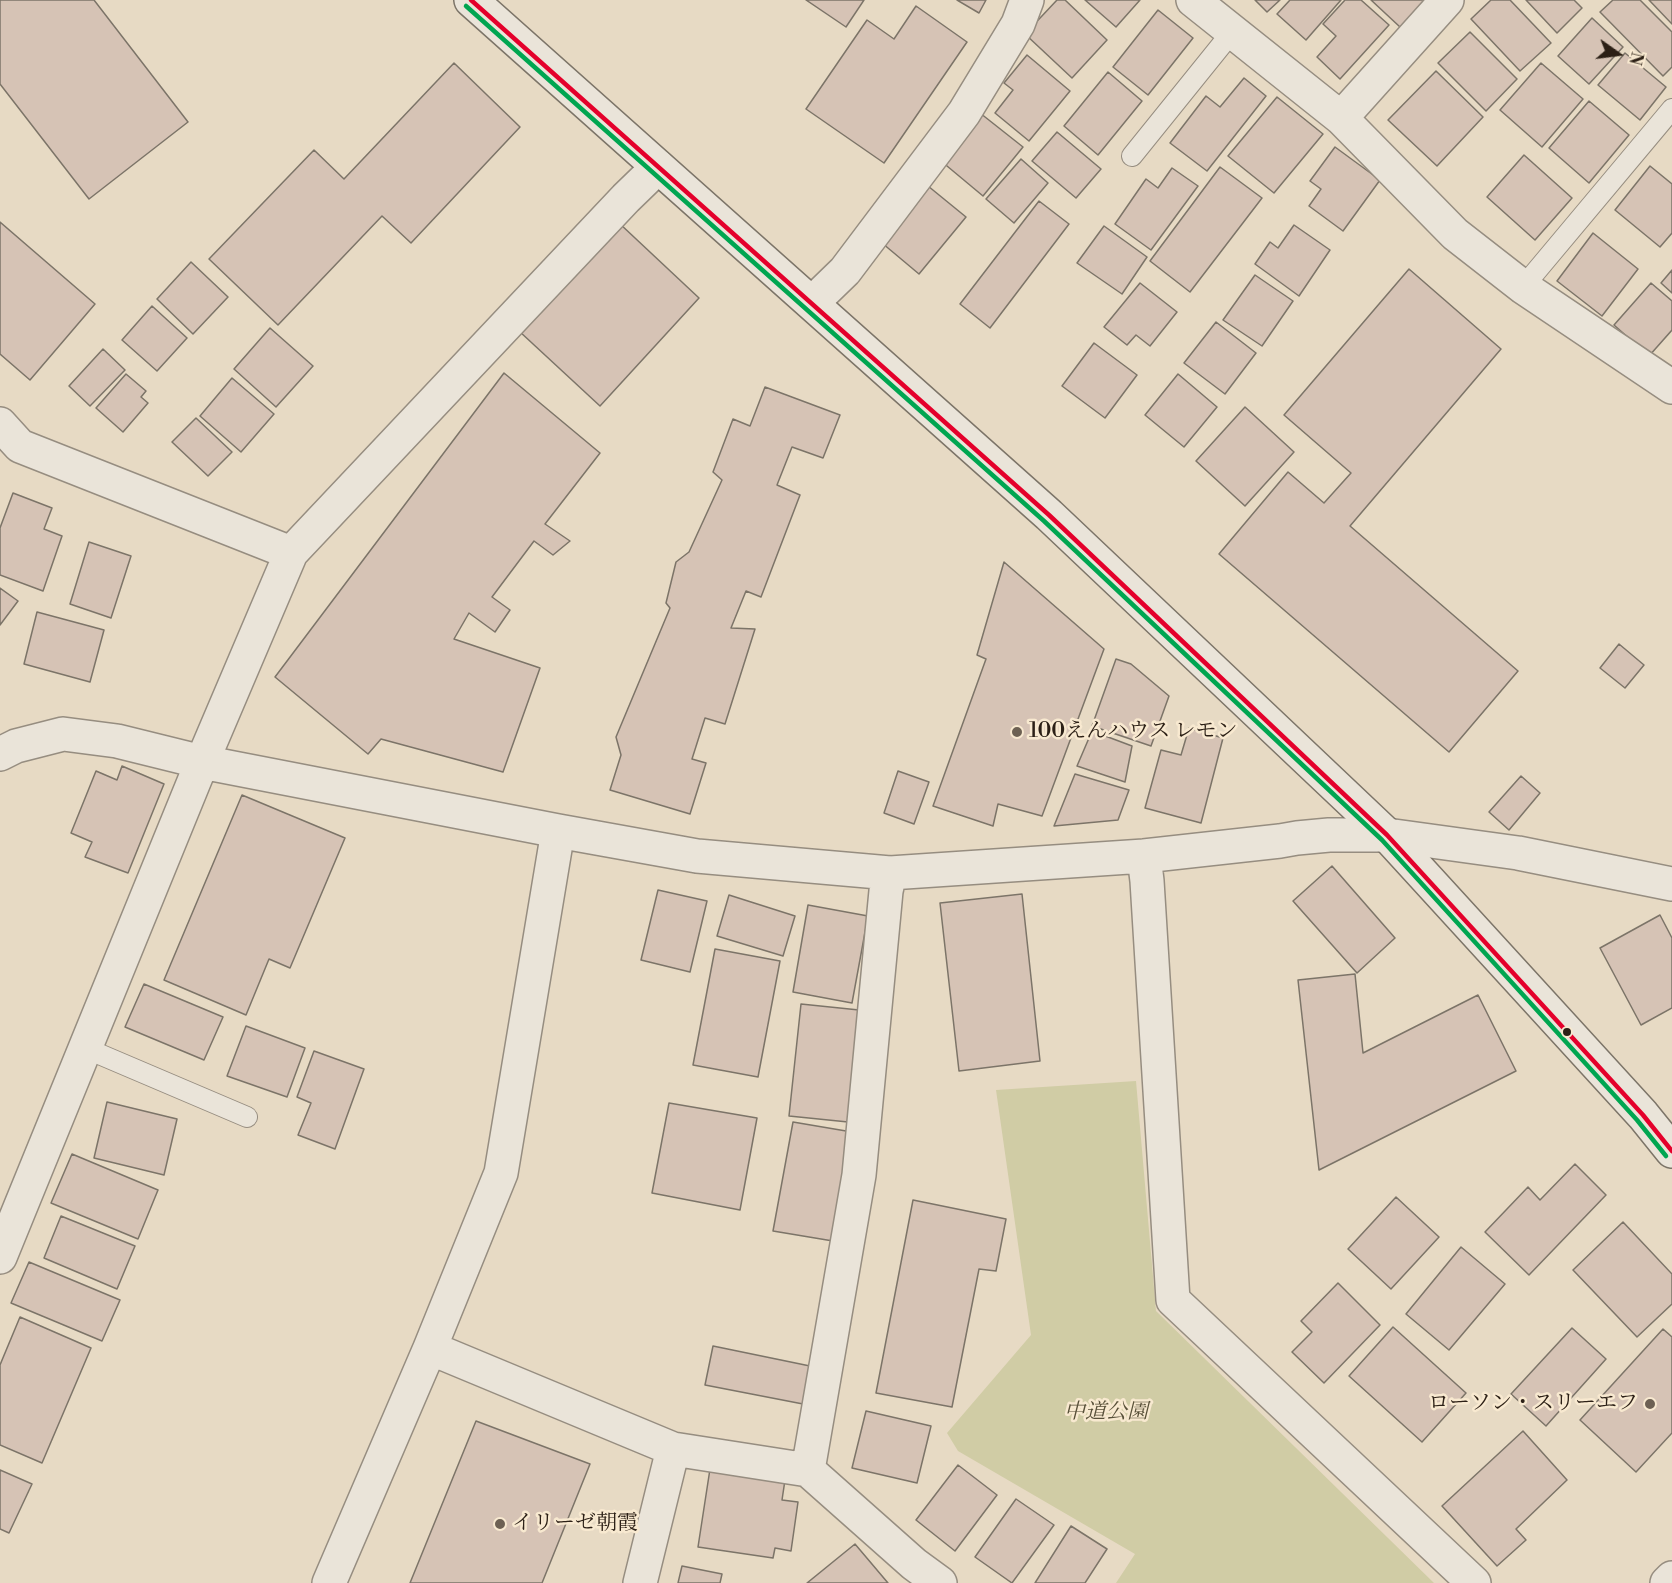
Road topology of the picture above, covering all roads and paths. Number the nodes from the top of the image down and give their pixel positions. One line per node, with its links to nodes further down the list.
1 (1028, 0): 11 (street)
2 (1193, 0): 5 (street)
3 (1447, 0): 7 (street)
4 (485, 4): 9 (street)
5 (1232, 32): 7 (street); 8 (lane)
6 (1672, 110): 10 (lane)
7 (1341, 118): 10 (street)
8 (1132, 156)
9 (658, 167): 11 (street); 14 (street)
10 (1523, 287): 12 (street)
11 (812, 303): 18 (street)
12 (1672, 387)
13 (0, 424): 14 (street)
14 (291, 553): 16 (street)
15 (0, 754): 16 (street)
16 (202, 762): 17 (street); 22 (street)
17 (558, 831): 20 (street); 26 (street)
18 (1387, 835): 19 (street); 21 (street); 24 (street)
19 (1144, 856): 20 (street); 33 (street)
20 (890, 873): 28 (street)
21 (1672, 884)
22 (85, 1048): 23 (lane); 25 (street)
23 (247, 1117)
24 (1672, 1151)
25 (0, 1257)
26 (430, 1348): 27 (street); 30 (street)
27 (673, 1449): 28 (street); 31 (street)
28 (808, 1470): 32 (street)
29 (1672, 1578): 34 (street)
30 (328, 1583)
31 (640, 1583)
32 (940, 1583)
33 (1474, 1583)
34 (1667, 1583)

